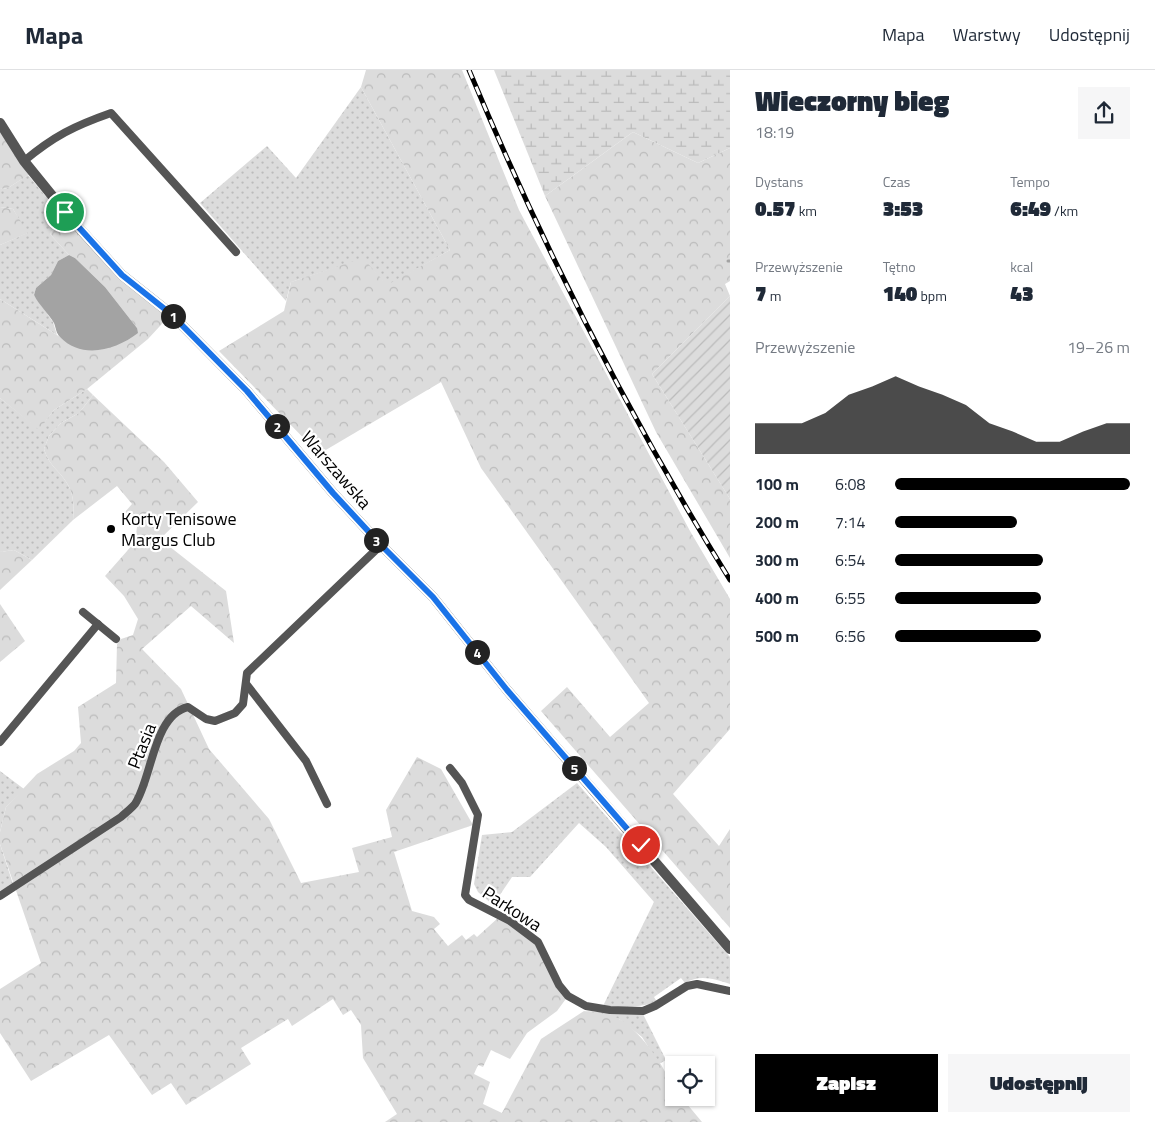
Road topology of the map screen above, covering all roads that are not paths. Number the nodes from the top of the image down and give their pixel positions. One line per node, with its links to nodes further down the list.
1 (0, 123): 2 (street, Warszawska)
2 (24, 161): 3 (street); 4 (street, Warszawska)
3 (236, 252)
4 (381, 545): 8 (street, Ptasia); 13 (street, Warszawska)
5 (83, 612): 6 (street)
6 (98, 624): 7 (street); 9 (street)
7 (116, 638)
8 (246, 686): 11 (street); 12 (street, Ptasia)
9 (0, 742)
10 (450, 768): 14 (street, Parkowa)
11 (328, 804)
12 (0, 896)
13 (730, 949)
14 (730, 991)

